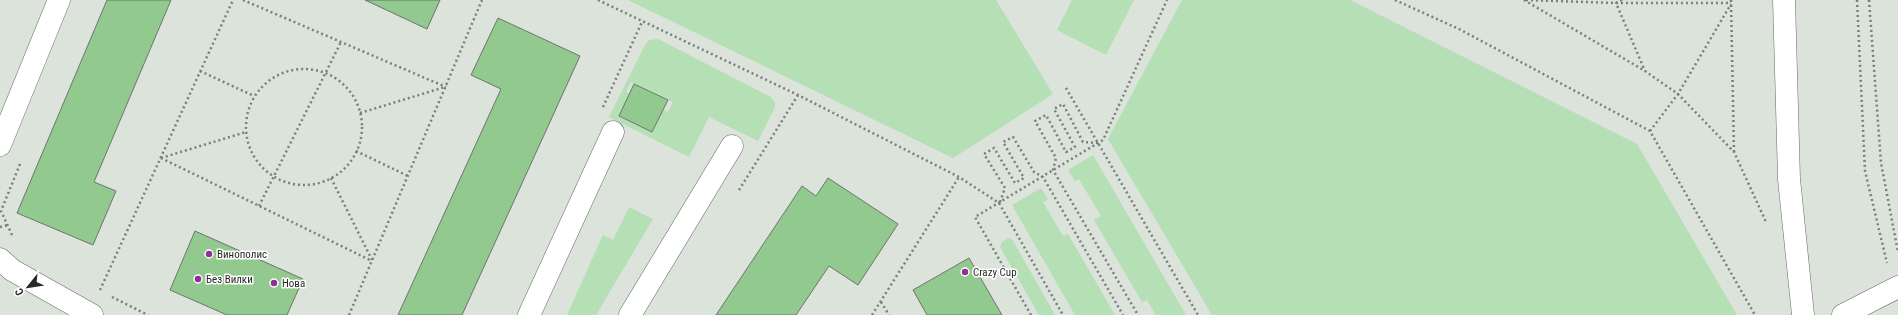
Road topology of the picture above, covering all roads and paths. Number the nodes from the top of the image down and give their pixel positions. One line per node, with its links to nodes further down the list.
1 (59, 0): 29 (lane)
2 (233, 0): 18 (path)
3 (243, 0): 16 (path)
4 (482, 0): 20 (path)
5 (598, 0): 39 (path)
6 (1167, 0): 28 (path)
7 (1395, 0): 25 (path)
8 (1524, 0): 13 (path); 17 (path)
9 (1622, 0): 15 (path)
10 (1784, 0): 67 (lane)
11 (1857, 0): 51 (path)
12 (1870, 0): 47 (path)
13 (1571, 1): 15 (path)
14 (1731, 2): 15 (path); 22 (path); 32 (path)
15 (1616, 3): 17 (path)
16 (341, 42): 19 (path); 20 (path)
17 (1645, 70): 22 (path)
18 (200, 71): 23 (path); 33 (path)
19 (325, 73): 23 (path); 24 (path); 36 (path)
20 (446, 87): 24 (path); 37 (path)
21 (1066, 88): 28 (path)
22 (1678, 94): 25 (path); 32 (path)
23 (254, 96): 26 (path)
24 (360, 113): 31 (path)
25 (1650, 131): 66 (path)
26 (246, 132): 33 (path); 36 (path)
27 (613, 132): 57 (lane)
28 (1098, 143): 35 (path); 35 (path); 65 (path)
29 (0, 145)
30 (732, 146): 58 (lane)
31 (356, 151): 37 (path); 40 (path)
32 (1734, 152): 43 (path)
33 (161, 158): 42 (path); 52 (path)
34 (22, 160): 44 (path)
35 (1054, 170): 38 (path); 64 (path)
36 (274, 176): 40 (path); 42 (path)
37 (408, 176): 49 (path)
38 (1043, 176): 41 (path); 41 (path); 63 (path)
39 (958, 177): 41 (path); 53 (path)
40 (331, 178): 49 (path)
41 (999, 203): 61 (path); 62 (path)
42 (259, 206): 49 (path)
43 (1766, 223)
44 (8, 225): 45 (path); 46 (path)
45 (0, 227)
46 (14, 240)
47 (1898, 252)
48 (0, 259): 54 (lane)
49 (372, 261): 56 (path)
50 (93, 287): 52 (path)
51 (1895, 288): 68 (lane)
52 (100, 290): 55 (path)
53 (881, 302): 59 (path); 60 (path)
54 (92, 315)
55 (148, 315)
56 (349, 315)
57 (529, 315)
58 (630, 315)
59 (872, 315)
60 (889, 315)
61 (1031, 315)
62 (1063, 315)
63 (1123, 315)
64 (1138, 315)
65 (1198, 315)
66 (1755, 315)
67 (1803, 315)
68 (1843, 315)

